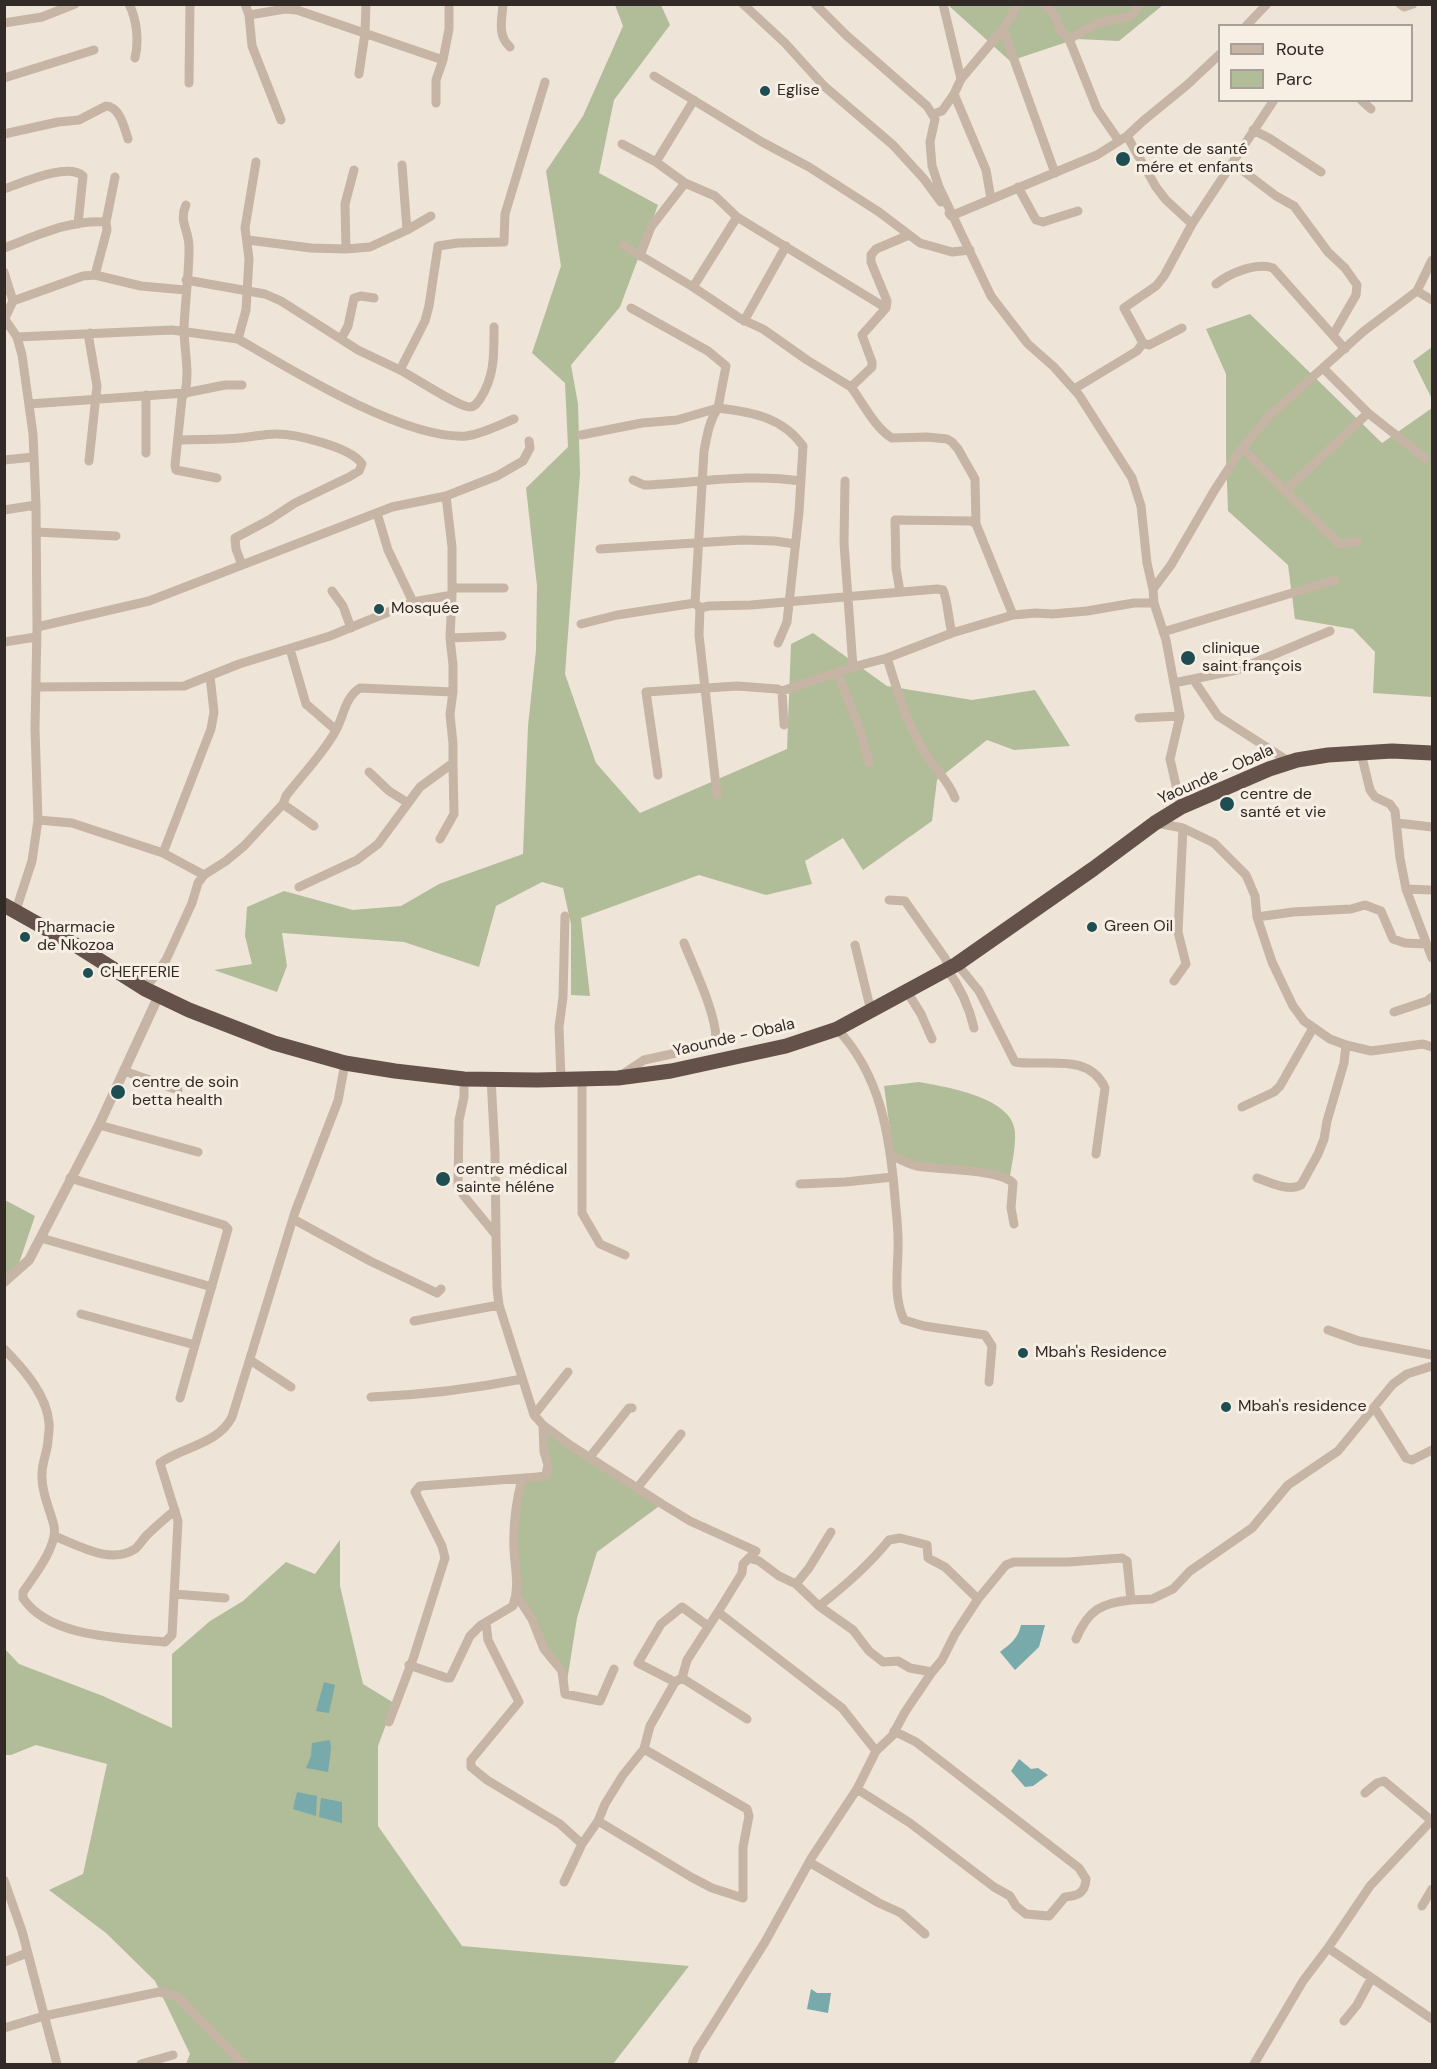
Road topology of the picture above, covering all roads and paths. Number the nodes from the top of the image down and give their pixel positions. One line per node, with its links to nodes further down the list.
1 (75, 4): 18 (street)
2 (129, 4): 26 (street)
3 (190, 4): 33 (street)
4 (245, 4): 17 (street)
5 (366, 4): 21 (street)
6 (449, 4): 27 (street)
7 (503, 4): 23 (street)
8 (743, 4): 62 (street)
9 (815, 4): 40 (street)
10 (943, 4): 31 (street)
11 (1018, 4): 20 (street)
12 (1044, 4): 22 (street)
13 (1140, 4): 22 (street)
14 (1267, 4): 19 (street)
15 (1400, 4): 16 (street)
16 (1413, 4)
17 (249, 15): 21 (street); 41 (street)
18 (4, 23)
19 (1248, 24)
20 (1003, 29): 31 (street); 52 (street)
21 (365, 33): 27 (street); 28 (street)
22 (1069, 39): 45 (street)
23 (510, 47)
24 (94, 50): 30 (street)
25 (1218, 56): 45 (street)
26 (135, 58)
27 (443, 60): 38 (street)
28 (359, 74)
29 (654, 76): 35 (street)
30 (4, 78)
31 (961, 79): 34 (street)
32 (545, 82): 103 (street)
33 (189, 83)
34 (954, 94): 40 (street); 58 (street)
35 (694, 100): 48 (street); 68 (street)
36 (1273, 102): 42 (street)
37 (1362, 102): 39 (street)
38 (436, 103)
39 (1371, 109)
40 (933, 114): 62 (street)
41 (281, 120)
42 (1253, 130): 49 (street); 53 (street)
43 (4, 134): 44 (street)
44 (128, 139)
45 (1123, 139): 52 (street); 66 (street)
46 (622, 144): 48 (street)
47 (256, 162): 69 (street)
48 (656, 162): 55 (street)
49 (1233, 164): 66 (street); 96 (street)
50 (402, 165): 67 (street)
51 (354, 170): 73 (street)
52 (1055, 172): 56 (street)
53 (1321, 172)
54 (115, 177): 64 (street)
55 (685, 183): 63 (street); 75 (street)
56 (1018, 187): 58 (street); 60 (street)
57 (4, 189): 65 (street)
58 (991, 199): 62 (street)
59 (186, 205): 79 (street)
60 (1078, 210)
61 (431, 216): 67 (street)
62 (951, 216): 74 (street)
63 (737, 217): 71 (street); 81 (street)
64 (106, 222): 65 (street); 78 (street)
65 (78, 224): 72 (street)
66 (1192, 224): 100 (street)
67 (407, 231): 73 (street)
68 (909, 235): 74 (street); 89 (street)
69 (248, 240): 73 (street); 82 (street)
70 (623, 245): 75 (street)
71 (786, 246): 89 (street); 91 (street)
72 (4, 248)
73 (346, 249)
74 (969, 250): 106 (street)
75 (640, 256): 81 (street)
76 (1432, 260): 84 (street)
77 (4, 272): 87 (street)
78 (95, 275): 83 (street); 87 (street)
79 (186, 280): 82 (street); 83 (street)
80 (1216, 284): 96 (street)
81 (693, 287): 91 (street)
82 (247, 290): 98 (street); 99 (street)
83 (185, 291): 94 (street)
84 (1417, 291): 86 (street); 101 (street)
85 (374, 298): 99 (street)
86 (1432, 300)
87 (13, 301): 90 (street)
88 (631, 308): 111 (street)
89 (886, 308): 105 (street)
90 (5, 318): 97 (street)
91 (744, 321): 105 (street)
92 (494, 327): 103 (street)
93 (1182, 328): 100 (street)
94 (184, 330): 95 (street); 98 (street); 107 (street)
95 (90, 333): 97 (street); 109 (street)
96 (1333, 336): 101 (street)
97 (17, 337): 110 (street)
98 (238, 339): 113 (street)
99 (341, 339): 103 (street)
100 (1143, 343): 106 (street)
101 (1345, 349): 102 (street)
102 (1323, 368): 112 (street); 117 (street)
103 (400, 370)
104 (242, 385): 107 (street)
105 (851, 387): 133 (street)
106 (1074, 389): 143 (street)
107 (185, 393): 108 (street); 115 (street)
108 (146, 395): 109 (street); 118 (street)
109 (95, 399): 110 (street); 122 (street)
110 (29, 404): 119 (street)
111 (718, 408): 114 (street); 125 (street); 127 (street)
112 (1368, 413): 120 (street); 128 (street)
113 (514, 418)
114 (581, 435)
115 (179, 440): 123 (street); 140 (street)
116 (529, 441): 129 (street)
117 (1242, 448): 128 (street); 143 (street)
118 (146, 453)
119 (34, 457): 121 (street); 130 (street)
120 (1425, 458)
121 (4, 460)
122 (89, 461)
123 (217, 478)
124 (633, 480): 127 (street)
125 (800, 481): 127 (street); 138 (street)
126 (844, 481): 147 (street)
127 (702, 482): 137 (street)
128 (1285, 491): 136 (street)
129 (446, 496): 132 (street); 145 (street)
130 (36, 505): 131 (street); 134 (street)
131 (4, 510)
132 (377, 513): 140 (street); 149 (street)
133 (976, 524): 146 (street); 152 (street)
134 (36, 532): 135 (street); 156 (street)
135 (116, 536)
136 (1357, 542)
137 (699, 543): 138 (street); 139 (street); 151 (street)
138 (795, 543): 148 (street)
139 (600, 549)
140 (242, 565): 156 (street)
141 (1335, 580): 157 (street)
142 (504, 588): 145 (street)
143 (1153, 589): 150 (street)
144 (332, 591): 154 (street)
145 (452, 591): 149 (street); 160 (street)
146 (900, 592): 147 (street); 158 (street)
147 (848, 597): 148 (street); 165 (street)
148 (789, 601): 151 (street); 162 (street)
149 (413, 602): 154 (street)
150 (1154, 603): 152 (street); 157 (street)
151 (698, 605): 153 (street); 171 (street)
152 (1014, 615): 158 (street)
153 (581, 624)
154 (351, 628): 163 (street)
155 (1330, 631): 168 (street)
156 (36, 632): 161 (street); 170 (street)
157 (1163, 632): 169 (street)
158 (952, 633): 164 (street)
159 (502, 636): 160 (street)
160 (450, 638): 173 (street)
161 (4, 642)
162 (778, 643)
163 (290, 649): 167 (street); 177 (street)
164 (887, 658): 165 (street); 186 (street)
165 (853, 667): 166 (street)
166 (837, 672): 172 (street); 182 (street)
167 (210, 676): 170 (street); 197 (street)
168 (1193, 679): 169 (street); 180 (street)
169 (1174, 683): 174 (street)
170 (36, 687): 190 (street)
171 (704, 688): 172 (street); 184 (street); 185 (street)
172 (782, 691): 176 (street)
173 (453, 692): 177 (street); 181 (street)
174 (1180, 716): 175 (street); 189 (street)
175 (1139, 718)
176 (784, 725)
177 (336, 730): 188 (street)
178 (1361, 753): 179 (highway, Yaounde - Obala); 180 (highway, Yaounde - Obala); 192 (street)
179 (1432, 753)
180 (1297, 760): 189 (highway, Yaounde - Obala)
181 (453, 763): 187 (street); 196 (street)
182 (869, 763)
183 (369, 772): 187 (street)
184 (658, 775)
185 (717, 795)
186 (956, 798)
187 (408, 803): 199 (street)
188 (283, 804): 193 (street); 198 (street)
189 (1181, 807): 191 (highway, Yaounde - Obala)
190 (38, 820): 197 (street); 203 (street)
191 (1155, 823): 195 (street); 210 (highway, Yaounde - Obala)
192 (1398, 823): 194 (street); 200 (street)
193 (314, 826)
194 (1432, 827)
195 (1183, 828): 205 (street); 211 (street)
196 (440, 839)
197 (163, 853): 198 (street)
198 (204, 875): 213 (street)
199 (299, 887)
200 (1406, 889): 201 (street); 207 (street)
201 (1432, 890)
202 (889, 900): 210 (street)
203 (10, 907): 213 (highway, Yaounde - Obala)
204 (565, 916): 228 (street)
205 (1257, 917): 207 (street); 218 (street)
206 (684, 944): 226 (street)
207 (1426, 944): 209 (street)
208 (855, 945): 215 (street)
209 (1432, 958)
210 (952, 966): 212 (highway, Yaounde - Obala); 217 (street); 234 (street)
211 (1174, 981)
212 (906, 990): 215 (highway, Yaounde - Obala); 220 (street)
213 (152, 992): 223 (highway, Yaounde - Obala); 224 (street)
214 (1432, 997): 216 (street)
215 (871, 1011): 219 (highway, Yaounde - Obala)
216 (1394, 1012)
217 (974, 1028)
218 (1313, 1028): 221 (street); 231 (street)
219 (837, 1029): 226 (highway, Yaounde - Obala); 235 (street)
220 (932, 1040)
221 (1346, 1045): 222 (street); 238 (street)
222 (1432, 1047)
223 (345, 1063): 227 (highway, Yaounde - Obala); 240 (street)
224 (124, 1071): 230 (street); 232 (street)
225 (491, 1078): 227 (highway, Yaounde - Obala); 228 (highway, Yaounde - Obala); 242 (street)
226 (618, 1078): 229 (highway, Yaounde - Obala)
227 (464, 1079): 242 (street)
228 (561, 1079): 229 (highway, Yaounde - Obala)
229 (582, 1079): 244 (street)
230 (178, 1090)
231 (1242, 1107)
232 (99, 1125): 233 (street); 237 (street)
233 (198, 1152)
234 (1096, 1154)
235 (891, 1155): 236 (street); 241 (street)
236 (893, 1177): 239 (street); 259 (street)
237 (70, 1178): 243 (street); 246 (street)
238 (1257, 1178)
239 (800, 1184)
240 (293, 1220): 247 (street); 255 (street)
241 (1014, 1224)
242 (496, 1235): 248 (street)
243 (41, 1238): 245 (street); 246 (street)
244 (626, 1255)
245 (4, 1282)
246 (212, 1287): 252 (street)
247 (441, 1289)
248 (499, 1305): 250 (street); 258 (street)
249 (81, 1314): 252 (street)
250 (414, 1321)
251 (1328, 1330): 254 (street)
252 (195, 1345): 262 (street)
253 (4, 1349): 274 (street)
254 (1432, 1355)
255 (250, 1360): 260 (street); 272 (street)
256 (1432, 1365): 263 (street)
257 (568, 1372): 265 (street)
258 (522, 1379): 261 (street); 265 (street)
259 (989, 1382)
260 (291, 1387)
261 (371, 1397)
262 (180, 1398)
263 (1374, 1407): 268 (street); 281 (street)
264 (632, 1408): 269 (street)
265 (534, 1415): 266 (street)
266 (543, 1425): 269 (street); 270 (street)
267 (681, 1434): 271 (street)
268 (1432, 1450)
269 (589, 1458): 271 (street)
270 (522, 1479): 278 (street); 287 (street)
271 (637, 1488): 275 (street)
272 (175, 1510): 274 (street); 277 (street)
273 (831, 1532): 276 (street)
274 (54, 1536): 277 (street)
275 (749, 1558): 276 (street); 283 (street)
276 (796, 1584): 282 (street)
277 (174, 1594): 279 (street)
278 (517, 1596): 284 (street); 288 (street)
279 (225, 1598)
280 (978, 1599): 281 (street); 282 (street); 289 (street)
281 (1131, 1600): 286 (street)
282 (819, 1606): 289 (street)
283 (718, 1612): 285 (street); 295 (street)
284 (486, 1622): 287 (street); 300 (street)
285 (708, 1626): 290 (street); 290 (street)
286 (1076, 1639)
287 (409, 1665): 292 (street)
288 (614, 1669)
289 (932, 1671): 295 (street)
290 (679, 1680): 291 (street); 294 (street)
291 (747, 1719)
292 (389, 1722)
293 (894, 1731): 296 (street)
294 (644, 1749): 298 (street); 298 (street)
295 (876, 1751): 296 (street)
296 (857, 1789): 301 (street)
297 (1365, 1793): 299 (street)
298 (598, 1821): 300 (street)
299 (1432, 1821): 307 (street)
300 (582, 1844): 302 (street)
301 (809, 1862): 306 (street); 319 (street)
302 (564, 1882)
303 (5, 1885): 308 (street)
304 (1432, 1889): 305 (street)
305 (1422, 1906)
306 (925, 1934)
307 (1328, 1948): 310 (street); 320 (street)
308 (27, 1953): 309 (street); 311 (street)
309 (4, 1962)
310 (1371, 1979): 312 (street); 313 (street)
311 (44, 2016): 314 (street); 316 (street); 318 (street)
312 (1432, 2019)
313 (1344, 2021)
314 (4, 2028)
315 (173, 2055): 317 (street)
316 (57, 2064)
317 (141, 2064)
318 (243, 2064)
319 (692, 2064)
320 (1254, 2064)

